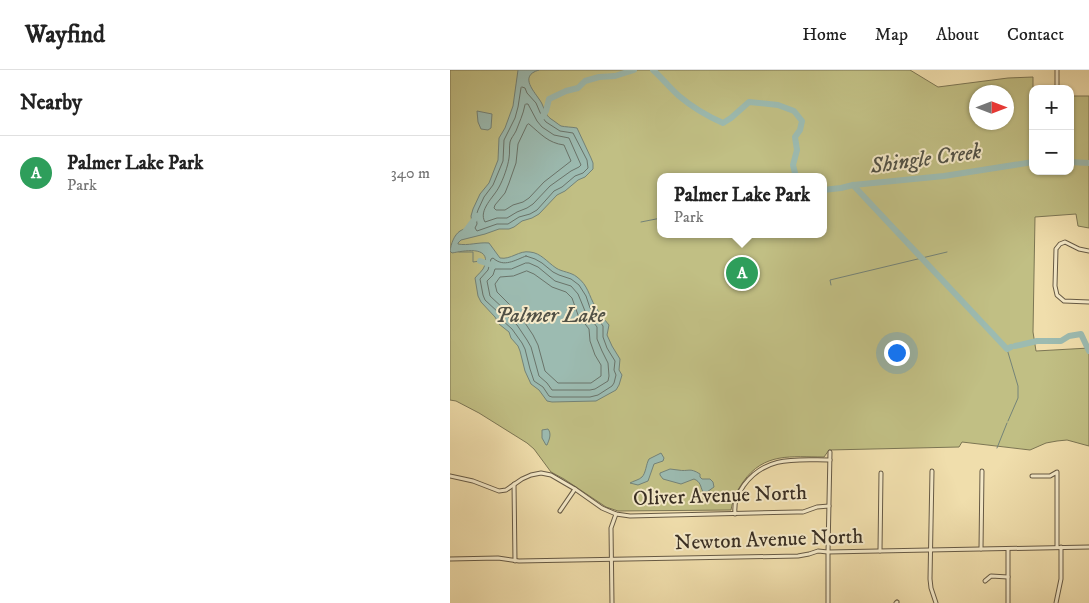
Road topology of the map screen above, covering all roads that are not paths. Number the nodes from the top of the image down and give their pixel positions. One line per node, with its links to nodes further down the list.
1 (1058, 70): 2 (street)
2 (1057, 85)
3 (1089, 251): 4 (street)
4 (1089, 302)
5 (830, 452): 6 (street)
6 (830, 460): 14 (street); 17 (street)
7 (932, 471): 22 (street)
8 (982, 471): 21 (street)
9 (881, 472): 23 (street)
10 (450, 476): 12 (street, Oliver Avenue North)
11 (1032, 476): 18 (street)
12 (514, 484): 13 (street, Oliver Avenue North); 27 (street)
13 (575, 489): 15 (street); 16 (street, Oliver Avenue North)
14 (829, 506): 17 (street, Oliver Avenue North); 24 (street)
15 (560, 510)
16 (616, 514): 17 (street, Oliver Avenue North); 26 (street)
17 (735, 514)
18 (1059, 547): 19 (street, Newton Avenue North); 20 (street, Newton Avenue North); 34 (street)
19 (1089, 547)
20 (1008, 548): 21 (street, Newton Avenue North); 28 (street)
21 (982, 549): 22 (street, Newton Avenue North)
22 (930, 550): 23 (street, Newton Avenue North); 32 (street)
23 (880, 551): 24 (street, Newton Avenue North)
24 (828, 552): 26 (street, Newton Avenue North); 31 (street)
25 (450, 559): 27 (street, Newton Avenue North)
26 (611, 560): 27 (street, Newton Avenue North); 30 (street)
27 (515, 561)
28 (1008, 577): 29 (street); 33 (street)
29 (985, 581)
30 (612, 603)
31 (828, 603)
32 (936, 603)
33 (1008, 603)
34 (1056, 603)

